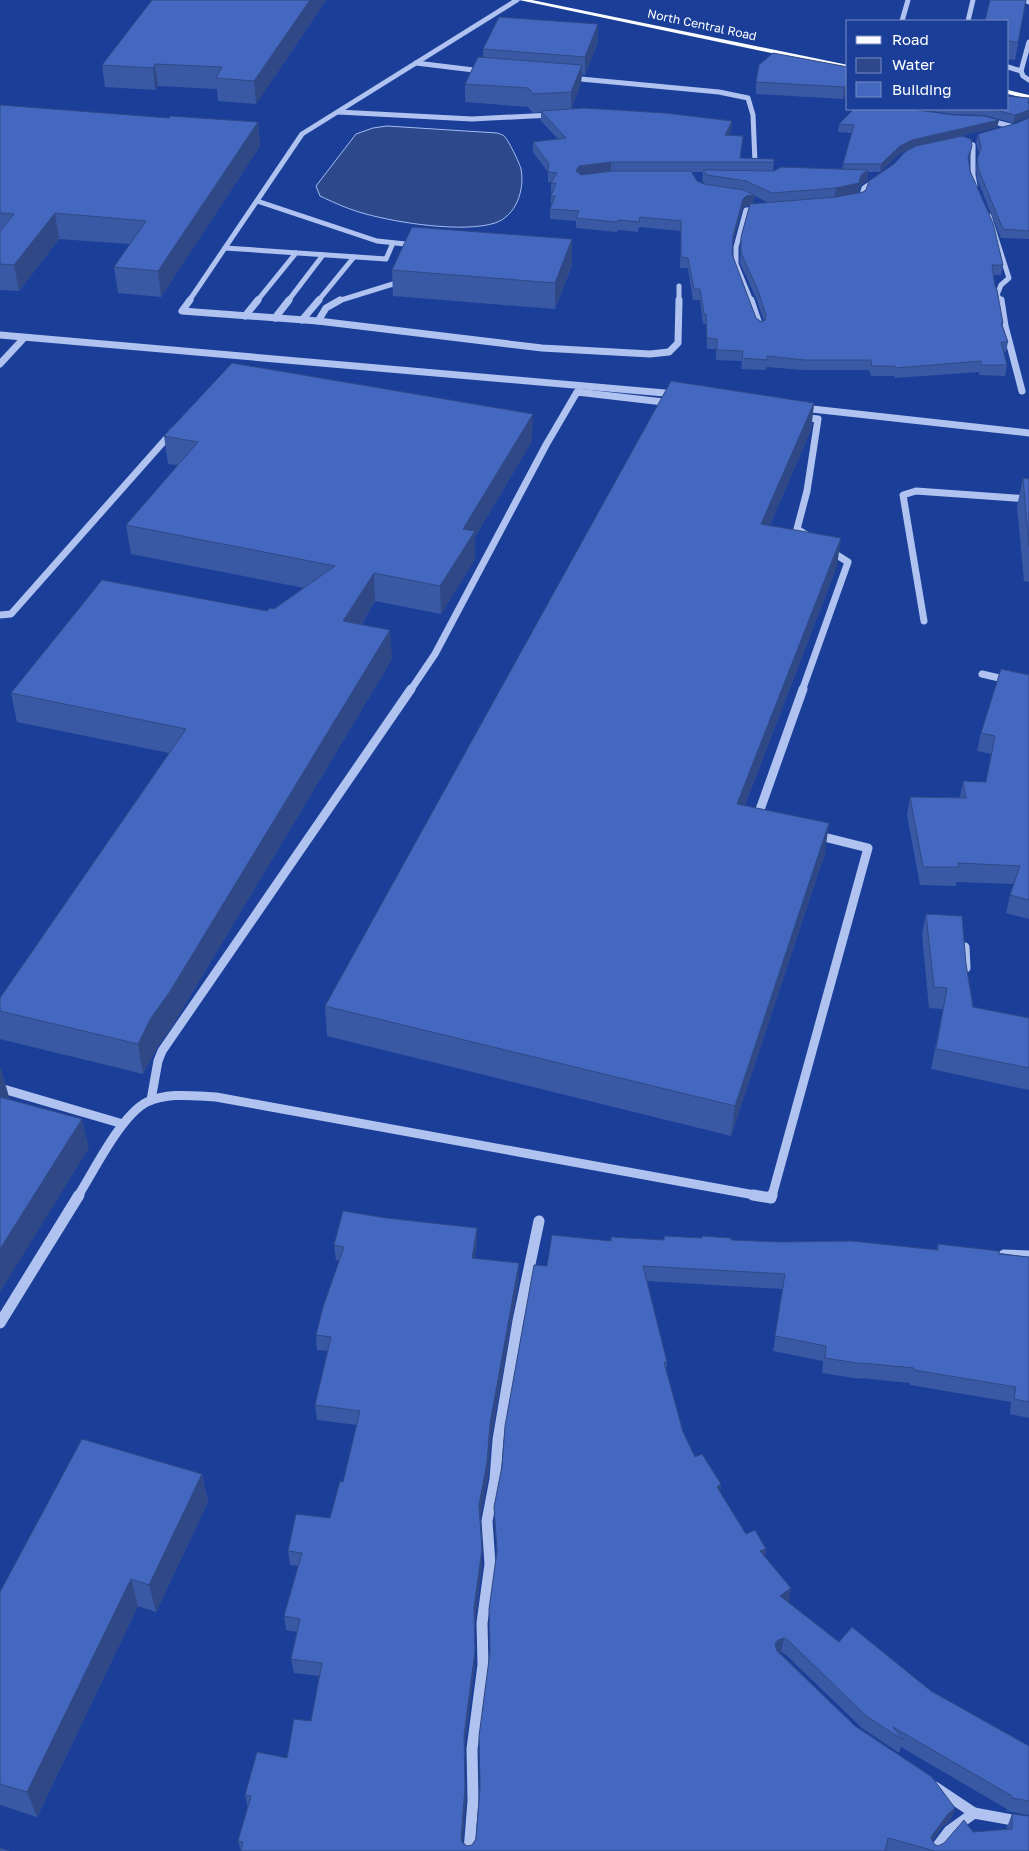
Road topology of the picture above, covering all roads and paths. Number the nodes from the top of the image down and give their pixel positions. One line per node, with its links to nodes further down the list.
1 (517, 0): 12 (street)
2 (522, 0): 13 (main road, North Central Road)
3 (557, 0): 11 (main road, North Central Road)
4 (908, 0): 8 (street)
5 (973, 0): 9 (street)
6 (1025, 0): 7 (street)
7 (1029, 2)
8 (902, 20)
9 (968, 20)
10 (1029, 42): 16 (street)
11 (846, 60)
12 (416, 63): 15 (street); 23 (street)
13 (846, 67)
14 (1009, 67): 16 (street)
15 (491, 72)
16 (1021, 72): 18 (street)
17 (560, 78): 32 (street)
18 (1029, 80)
19 (1009, 92): 20 (main road)
20 (1029, 97)
21 (1009, 100): 22 (main road)
22 (1029, 104)
23 (338, 112): 24 (street); 36 (street)
24 (559, 114)
25 (983, 119): 27 (street)
26 (1021, 124): 27 (street)
27 (1014, 127): 28 (street)
28 (999, 131)
29 (976, 138): 30 (street)
30 (962, 142): 31 (street); 34 (street)
31 (953, 144)
32 (755, 162)
33 (866, 177): 35 (street)
34 (979, 195)
35 (851, 200)
36 (257, 201): 39 (street); 41 (street)
37 (754, 201): 51 (street)
38 (987, 212): 57 (street)
39 (393, 243): 40 (street); 44 (street)
40 (424, 246)
41 (225, 248): 42 (street); 47 (street)
42 (296, 253): 43 (street); 47 (street)
43 (323, 255): 44 (street); 48 (street)
44 (354, 257): 49 (street)
45 (393, 284): 50 (street)
46 (679, 286): 50 (street)
47 (246, 316): 48 (street)
48 (275, 318): 49 (street)
49 (302, 320): 50 (street)
50 (318, 321)
51 (760, 327)
52 (0, 335): 53 (lane)
53 (24, 338): 54 (lane); 55 (lane)
54 (240, 356): 56 (street); 58 (lane)
55 (0, 364)
56 (231, 366)
57 (1022, 391)
58 (684, 400): 75 (street)
59 (793, 407): 62 (lane)
60 (789, 416): 64 (street)
61 (179, 424): 66 (street)
62 (1029, 433)
63 (1029, 498): 67 (street)
64 (811, 538)
65 (826, 548): 70 (street)
66 (0, 616)
67 (924, 621)
68 (982, 674): 69 (street)
69 (1029, 685)
70 (765, 823)
71 (803, 832): 75 (street)
72 (965, 947): 73 (street)
73 (966, 975)
74 (0, 1088): 76 (street)
75 (151, 1100): 76 (street)
76 (123, 1124): 80 (street)
77 (540, 1221): 84 (street)
78 (990, 1254): 79 (street)
79 (1029, 1256)
80 (0, 1323)
81 (923, 1779): 82 (street)
82 (974, 1813): 83 (street); 85 (street)
83 (1029, 1823)
84 (469, 1851)
85 (934, 1851)

